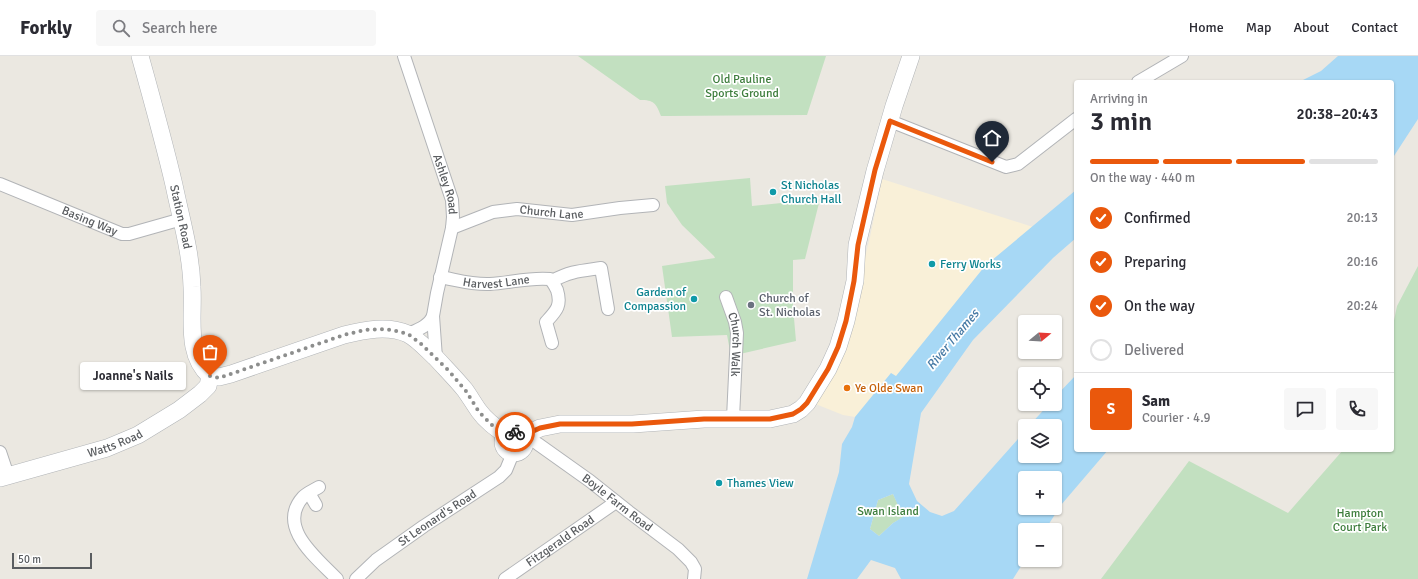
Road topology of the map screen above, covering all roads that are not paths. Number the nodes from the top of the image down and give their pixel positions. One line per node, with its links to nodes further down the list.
1 (140, 56): 10 (street, Station Road)
2 (404, 56): 11 (street, Ashley Road)
3 (911, 56): 6 (street)
4 (1182, 56): 5 (street)
5 (1141, 80)
6 (890, 121): 7 (street); 21 (street)
7 (1074, 122)
8 (0, 184): 10 (street, Basing Way)
9 (653, 206): 11 (street, Church Lane)
10 (182, 219): 20 (street, Station Road)
11 (452, 228): 12 (street, Ashley Road)
12 (440, 277): 13 (street, Harvest Lane); 16 (street, Ashley Road)
13 (552, 281): 15 (street); 18 (street)
14 (726, 296): 21 (street, Church Walk)
15 (608, 309)
16 (433, 316): 17 (street); 19 (street, Ashley Road)
17 (408, 334): 19 (street); 20 (street)
18 (552, 344)
19 (436, 358): 22 (street)
20 (210, 376): 24 (street, Watts Road)
21 (733, 418): 22 (street)
22 (517, 441): 25 (street, Boyle Farm Road); 28 (street, St Leonard's Road)
23 (0, 452): 24 (street)
24 (4, 477)
25 (616, 502): 29 (street, Fitzgerald Road); 30 (street, Boyle Farm Road)
26 (316, 505): 27 (street)
27 (337, 579)
28 (356, 579)
29 (505, 579)
30 (694, 579)

